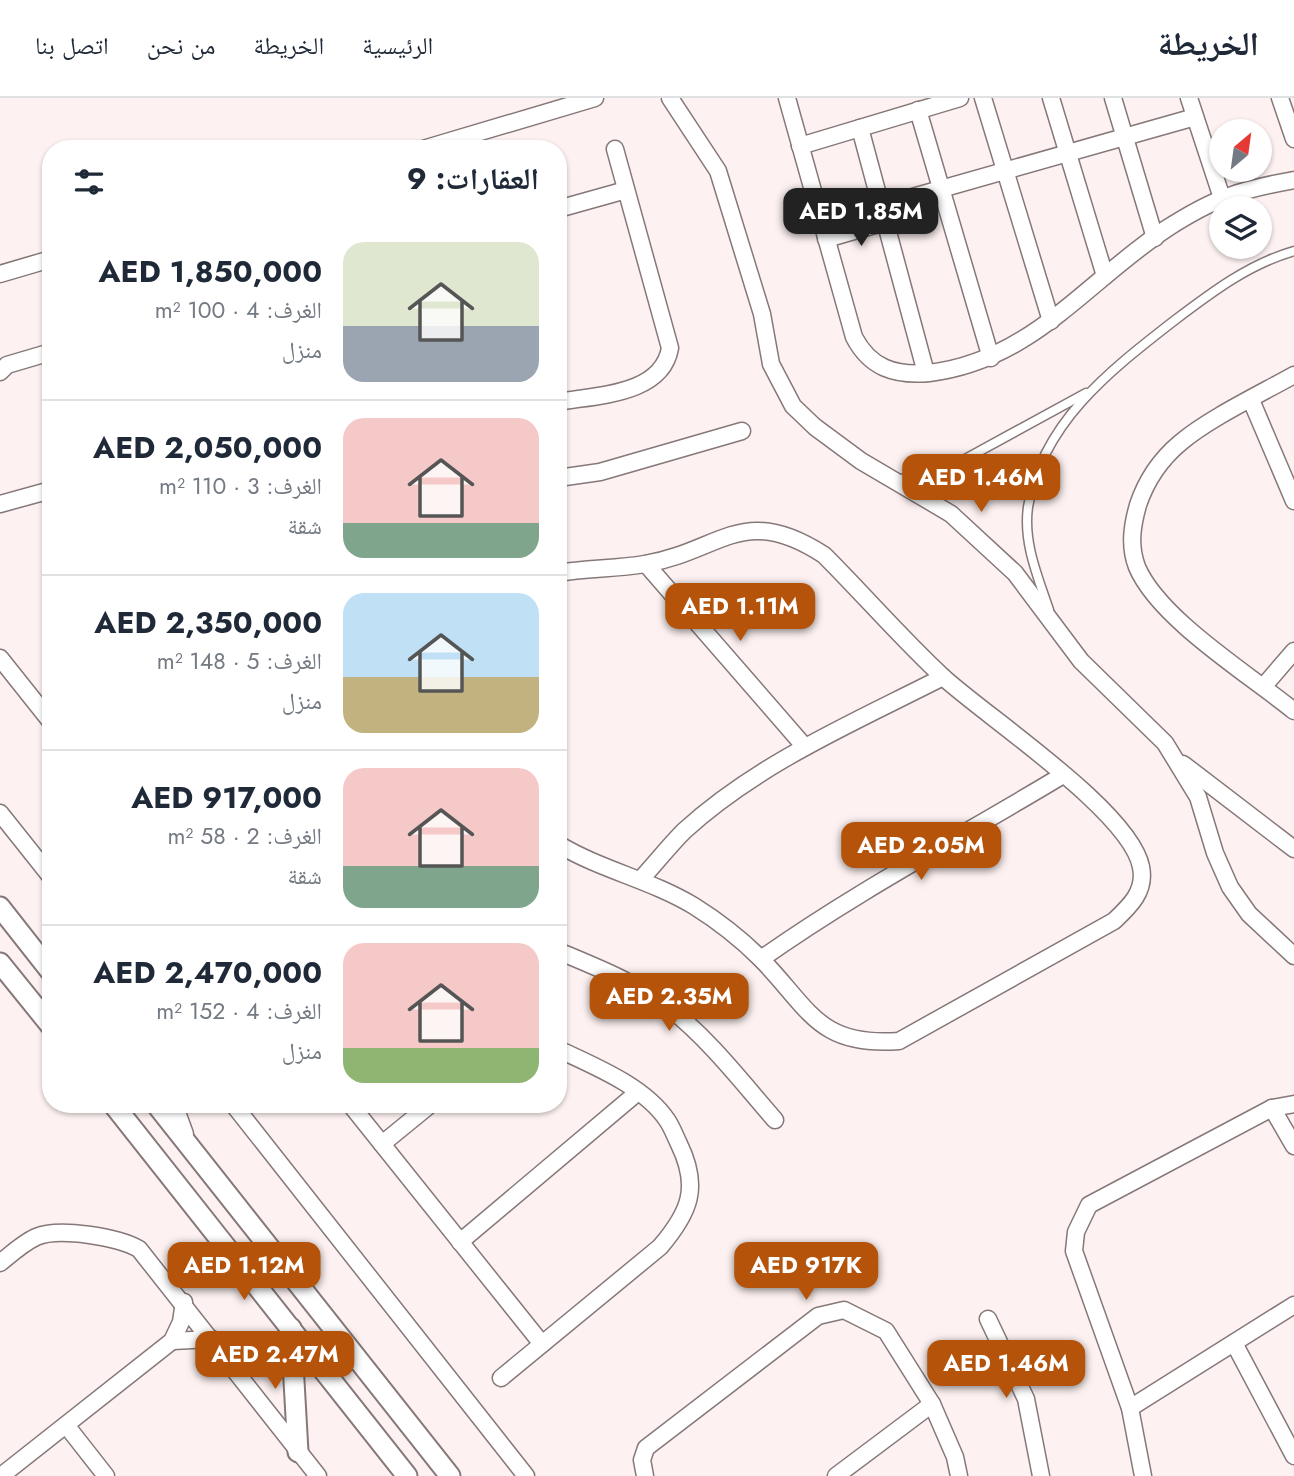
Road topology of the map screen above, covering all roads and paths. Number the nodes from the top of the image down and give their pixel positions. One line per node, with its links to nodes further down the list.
1 (594, 98): 15 (street)
2 (670, 98): 45 (street)
3 (787, 98): 16 (street)
4 (960, 98): 10 (street)
5 (983, 98): 19 (street)
6 (1051, 98): 18 (street)
7 (1113, 98): 13 (street)
8 (1189, 98): 11 (street)
9 (1280, 98): 14 (street)
10 (918, 110): 12 (street); 21 (street)
11 (1195, 117): 13 (street); 23 (street)
12 (860, 128): 16 (street); 27 (street)
13 (1124, 137): 18 (street); 28 (street)
14 (1294, 139)
15 (454, 140)
16 (800, 146): 29 (street)
17 (615, 149): 22 (street)
18 (1068, 153): 19 (street); 33 (street)
19 (1005, 171): 21 (street); 34 (street)
20 (1294, 180): 24 (street)
21 (941, 189): 27 (street); 36 (street)
22 (626, 190): 25 (street); 41 (street)
23 (1221, 196)
24 (1226, 196)
25 (567, 206)
26 (1209, 206): 28 (street)
27 (883, 214): 29 (street); 38 (street)
28 (1154, 238): 33 (street)
29 (826, 239): 38 (street)
30 (1294, 251): 40 (lane)
31 (42, 262): 32 (street)
32 (0, 274)
33 (1105, 276): 34 (street)
34 (1051, 321): 36 (street)
35 (42, 355): 37 (street)
36 (990, 358): 38 (street)
37 (0, 372)
38 (926, 373)
39 (1294, 374): 42 (street)
40 (1088, 392): 45 (lane); 51 (lane)
41 (567, 400)
42 (1251, 400): 47 (street); 55 (street)
43 (742, 431): 44 (street)
44 (567, 477)
45 (892, 479): 51 (street)
46 (42, 493): 48 (street)
47 (1294, 501)
48 (0, 505)
49 (646, 564): 50 (street); 54 (street); 58 (street)
50 (567, 572)
51 (1054, 623): 59 (street)
52 (1294, 651): 55 (street)
53 (0, 658): 56 (street)
54 (943, 677): 58 (street); 60 (street)
55 (1263, 687): 57 (street)
56 (42, 711)
57 (1294, 711)
58 (805, 747): 65 (street)
59 (1178, 761): 63 (street); 68 (street)
60 (1063, 775): 69 (street); 69 (street)
61 (0, 813): 64 (street)
62 (567, 848): 65 (street)
63 (1294, 849)
64 (42, 866)
65 (641, 880): 69 (street)
66 (0, 907): 70 (street)
67 (567, 955): 83 (street)
68 (1294, 956)
69 (761, 959)
70 (42, 961)
71 (0, 962): 72 (street)
72 (42, 1015)
73 (567, 1054): 74 (street)
74 (638, 1092): 87 (street); 96 (street)
75 (1294, 1104): 76 (street)
76 (1272, 1108): 86 (street); 99 (street)
77 (120, 1113): 92 (street)
78 (163, 1113): 85 (street)
79 (177, 1113): 85 (street)
80 (240, 1113): 108 (street)
81 (357, 1113): 84 (street)
82 (420, 1113): 84 (street)
83 (775, 1120)
84 (382, 1144): 87 (street)
85 (189, 1146): 107 (street)
86 (1294, 1146)
87 (460, 1242): 96 (street)
88 (0, 1263): 89 (street)
89 (184, 1302): 93 (street); 94 (street)
90 (1294, 1305): 95 (street)
91 (988, 1320): 112 (street)
92 (291, 1328): 101 (street); 106 (street)
93 (212, 1339): 94 (street); 101 (street)
94 (172, 1341): 100 (street)
95 (1234, 1343): 99 (street); 102 (street)
96 (542, 1344): 97 (street)
97 (501, 1378)
98 (932, 1404): 109 (street); 110 (street); 111 (street)
99 (1130, 1408): 113 (street)
100 (66, 1425): 103 (street); 104 (street)
101 (299, 1452): 105 (street)
102 (1294, 1456)
103 (1, 1476)
104 (106, 1476)
105 (318, 1476)
106 (407, 1476)
107 (450, 1476)
108 (526, 1476)
109 (645, 1476)
110 (836, 1476)
111 (959, 1476)
112 (1041, 1476)
113 (1143, 1476)

